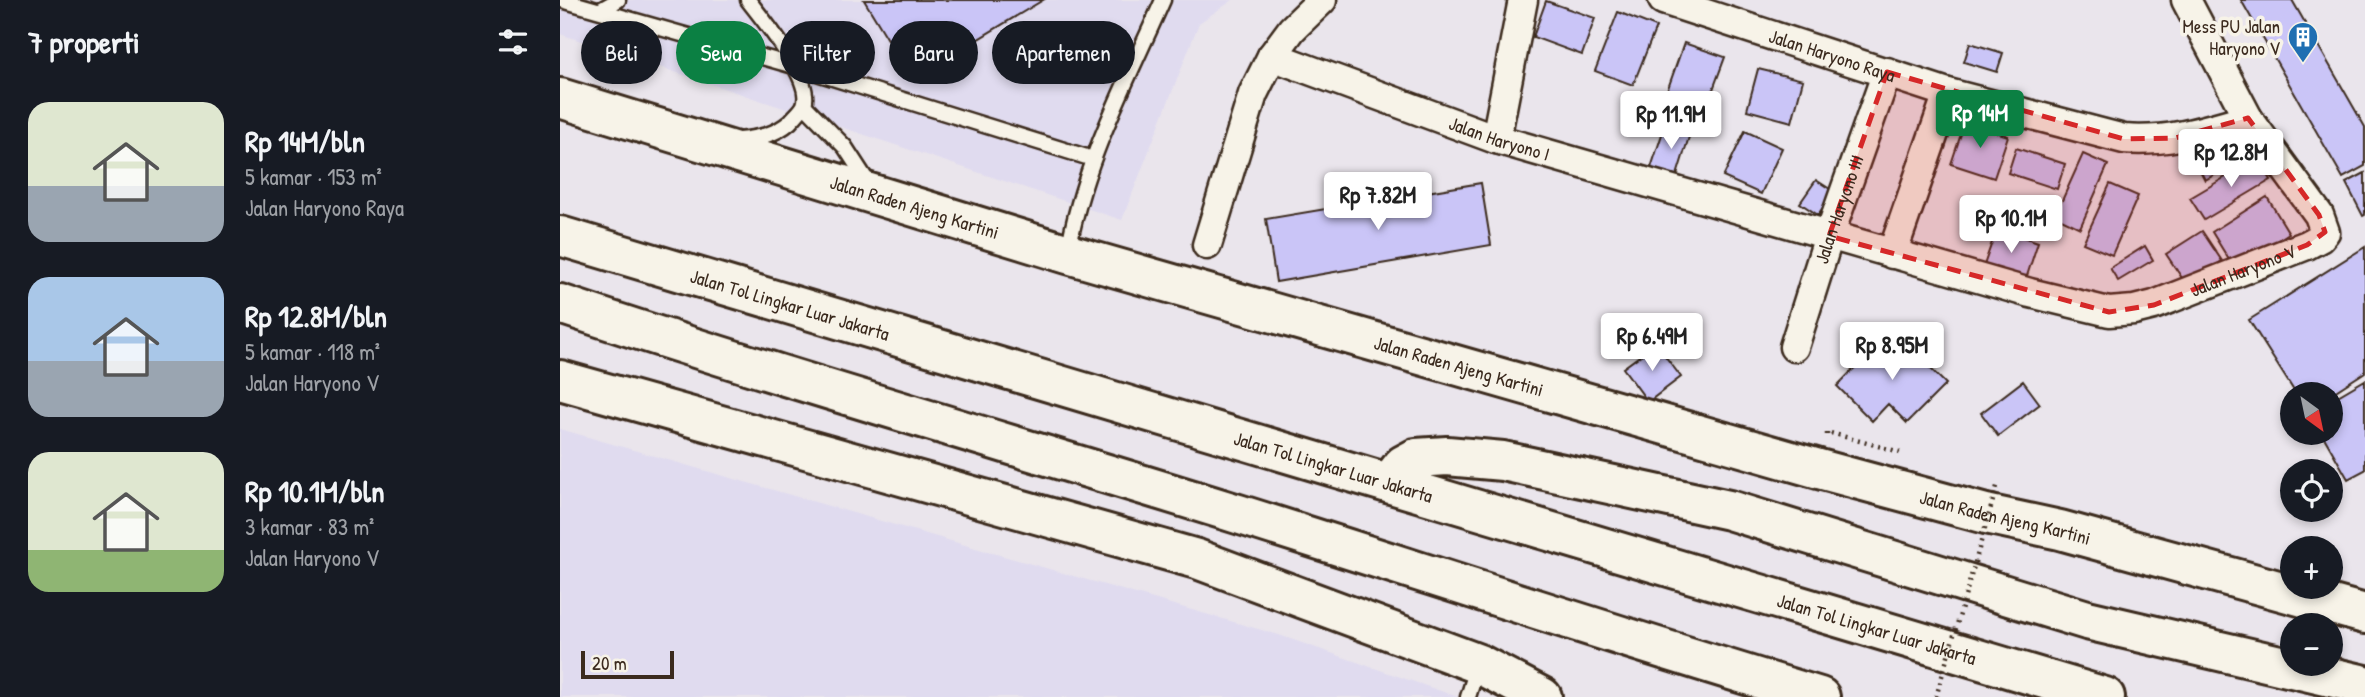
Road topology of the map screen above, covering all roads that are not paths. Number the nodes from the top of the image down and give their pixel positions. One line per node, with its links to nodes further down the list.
1 (562, 0): 9 (lane)
2 (618, 0): 9 (lane)
3 (748, 0): 10 (lane)
4 (1163, 0): 22 (lane)
5 (1322, 0): 11 (street)
6 (1523, 0): 20 (street)
7 (1663, 0): 13 (street, Jalan Haryono Raya)
8 (2186, 0): 19 (street, Jalan Haryono V)
9 (600, 10): 12 (lane)
10 (780, 46)
11 (1272, 56): 20 (street, Jalan Haryono I); 26 (street)
12 (780, 62)
13 (1887, 72): 16 (street, Jalan Haryono Raya); 25 (street, Jalan Haryono III)
14 (802, 84): 18 (lane)
15 (852, 84): 22 (lane)
16 (1948, 93): 19 (street, Jalan Haryono Raya); 28 (street)
17 (560, 98): 21 (highway, Jalan Raden Ajeng Kartini)
18 (804, 105): 21 (lane); 23 (lane)
19 (2248, 118): 28 (street, Jalan Haryono V)
20 (1496, 139): 25 (street, Jalan Haryono I)
21 (706, 142): 23 (highway, Jalan Raden Ajeng Kartini)
22 (1093, 159): 27 (lane)
23 (877, 197): 27 (highway, Jalan Raden Ajeng Kartini)
24 (560, 236): 32 (highway, Jalan Tol Lingkar Luar Jakarta)
25 (1829, 236): 28 (street, Jalan Haryono I); 30 (street, Jalan Haryono III)
26 (1207, 245)
27 (1068, 254): 33 (highway, Jalan Raden Ajeng Kartini)
28 (1892, 254)
29 (560, 304): 36 (highway)
30 (1794, 347)
31 (560, 380): 34 (highway)
32 (1384, 482): 35 (highway); 39 (highway, Jalan Tol Lingkar Luar Jakarta)
33 (2365, 614)
34 (1473, 681): 37 (highway)
35 (2365, 685)
36 (1780, 690): 38 (highway)
37 (1542, 697)
38 (1821, 697)
39 (2105, 697)

